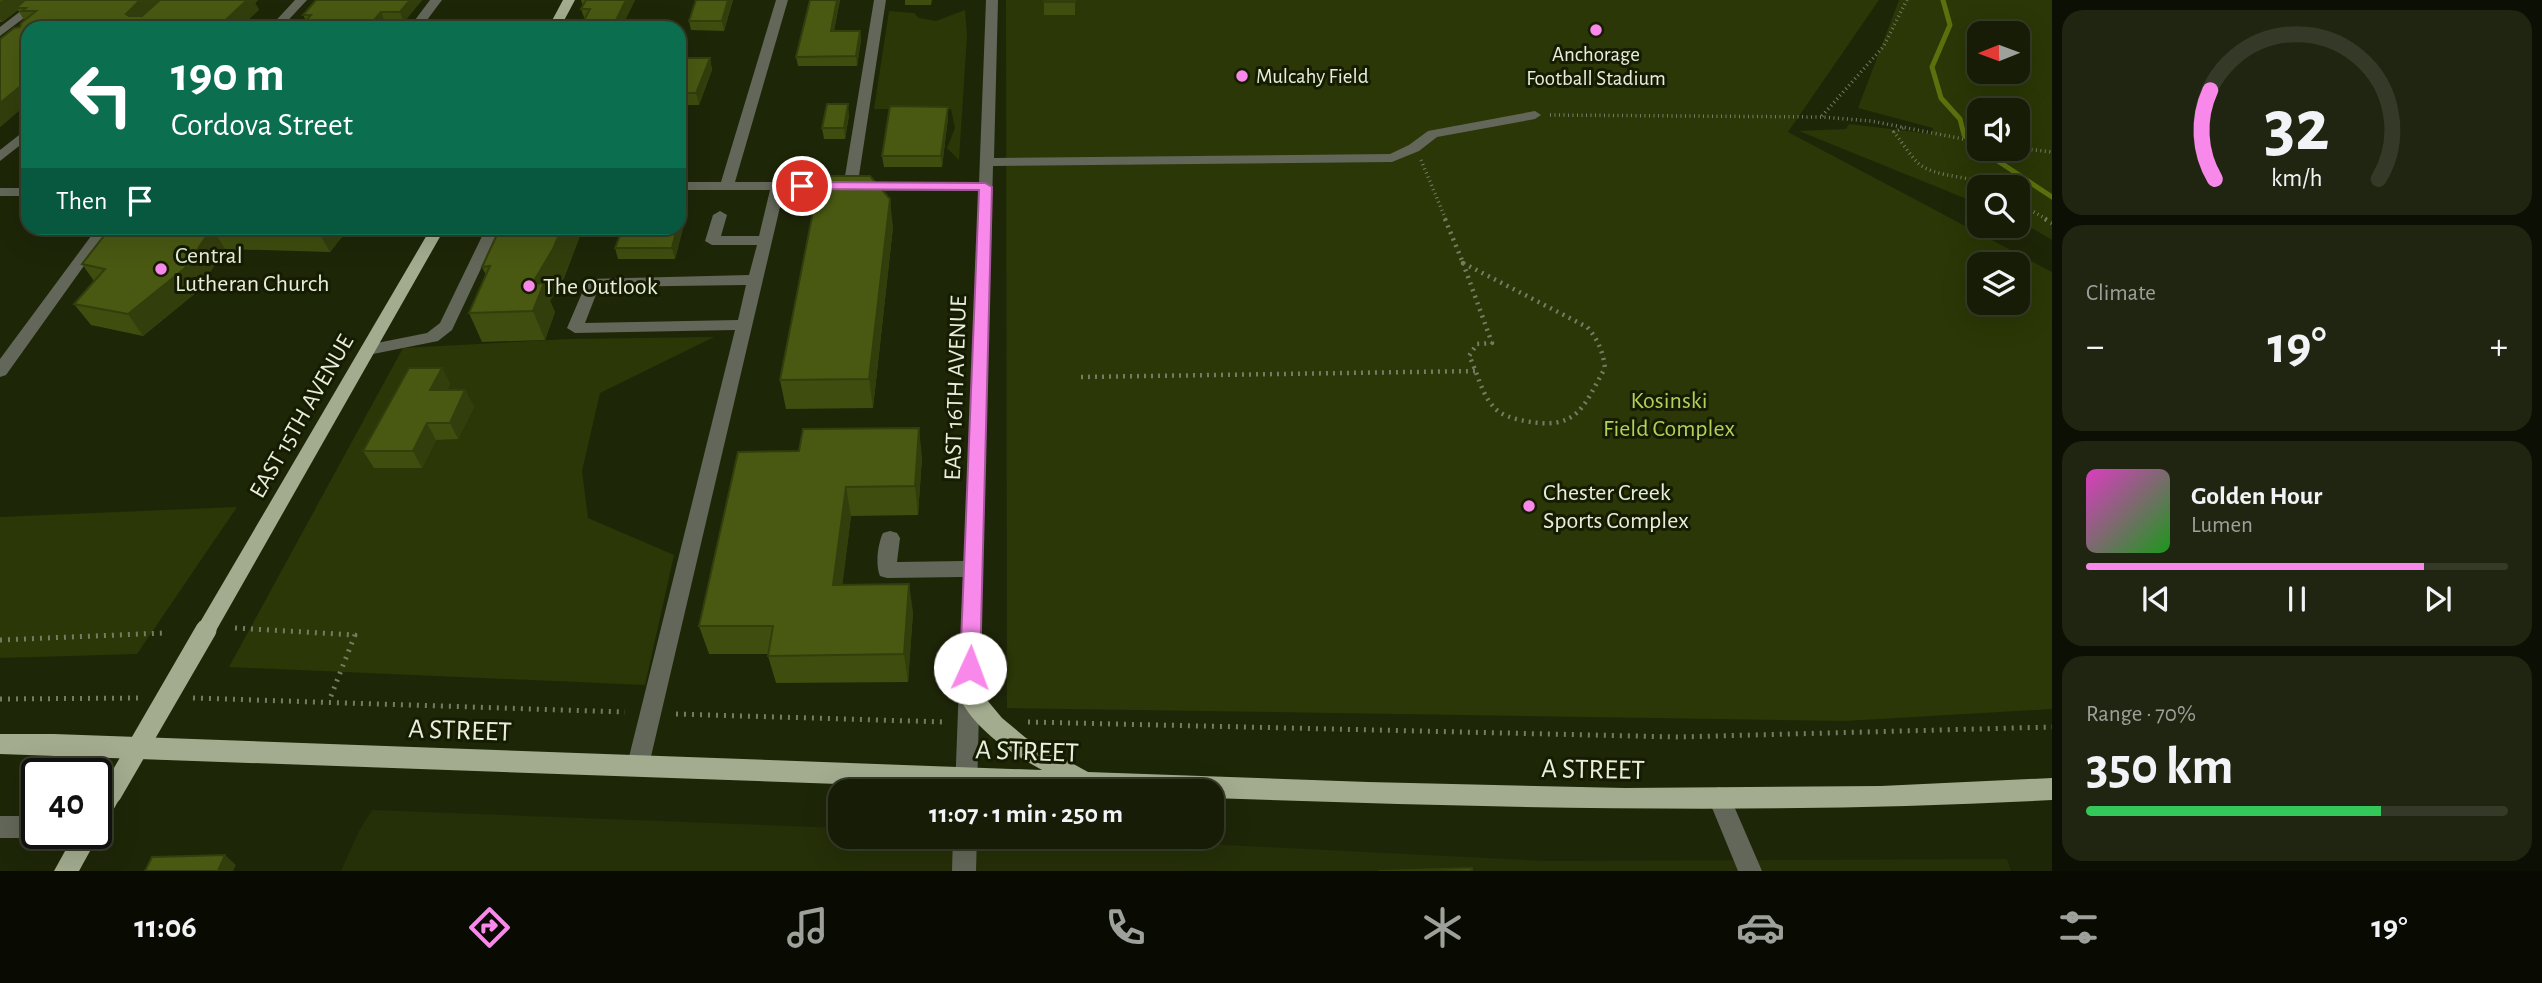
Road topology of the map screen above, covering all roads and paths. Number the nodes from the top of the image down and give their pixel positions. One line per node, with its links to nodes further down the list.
1 (42, 0): 12 (street)
2 (301, 0): 9 (street)
3 (436, 0): 10 (street)
4 (569, 0): 11 (main road)
5 (782, 0): 26 (street)
6 (880, 0): 28 (street)
7 (992, 0): 23 (street, EAST 16TH AVENUE)
8 (1907, 0): 15 (path)
9 (282, 21)
10 (420, 21)
11 (558, 21)
12 (0, 35): 13 (street)
13 (19, 37)
14 (1535, 115): 15 (path); 19 (street)
15 (1822, 117): 16 (path)
16 (1905, 127): 18 (path); 24 (path)
17 (21, 138): 22 (street)
18 (1967, 140)
19 (1414, 148): 23 (street); 39 (path)
20 (2030, 149): 21 (path)
21 (2052, 152)
22 (0, 157)
23 (987, 162): 29 (street, EAST 16TH AVENUE)
24 (1967, 177)
25 (686, 186): 26 (street)
26 (727, 186): 27 (street)
27 (778, 186): 28 (street); 38 (street)
28 (850, 186): 29 (street)
29 (985, 187): 47 (street, EAST 16TH AVENUE)
30 (0, 192): 31 (street)
31 (21, 192)
32 (2030, 210): 34 (path)
33 (720, 215): 38 (street)
34 (2052, 223)
35 (99, 235): 43 (street)
36 (434, 235): 42 (main road, EAST 15TH AVENUE)
37 (490, 235): 42 (street)
38 (765, 240): 40 (street)
39 (1463, 263): 44 (path); 44 (path)
40 (755, 280): 41 (street); 41 (street)
41 (744, 324): 64 (street)
42 (368, 350): 70 (main road, EAST 15TH AVENUE, bridge)
43 (0, 371)
44 (1477, 371): 45 (path)
45 (1081, 377)
46 (890, 538): 48 (street)
47 (973, 569): 48 (street); 53 (street, EAST 16TH AVENUE)
48 (887, 570): 49 (street)
49 (885, 593)
50 (235, 628): 57 (path)
51 (164, 633): 52 (path)
52 (0, 640)
53 (969, 695): 66 (street, EAST 16TH AVENUE); 67 (main road)
54 (148, 698): 56 (path)
55 (184, 698): 57 (path)
56 (0, 699)
57 (329, 701): 58 (path)
58 (625, 712)
59 (676, 714): 60 (path)
60 (919, 722)
61 (1023, 722): 62 (path)
62 (2052, 727)
63 (0, 744): 64 (main road, A STREET)
64 (638, 765): 65 (main road, A STREET)
65 (880, 779)
66 (966, 779)
67 (1080, 779)
68 (1224, 787): 71 (main road, A STREET)
69 (2052, 789): 71 (main road, A STREET)
70 (112, 792)
71 (1719, 798): 78 (street)
72 (0, 827): 73 (street)
73 (21, 827)
74 (79, 849): 76 (main road)
75 (965, 849): 77 (street)
76 (66, 871)
77 (964, 871)
78 (1750, 871)

